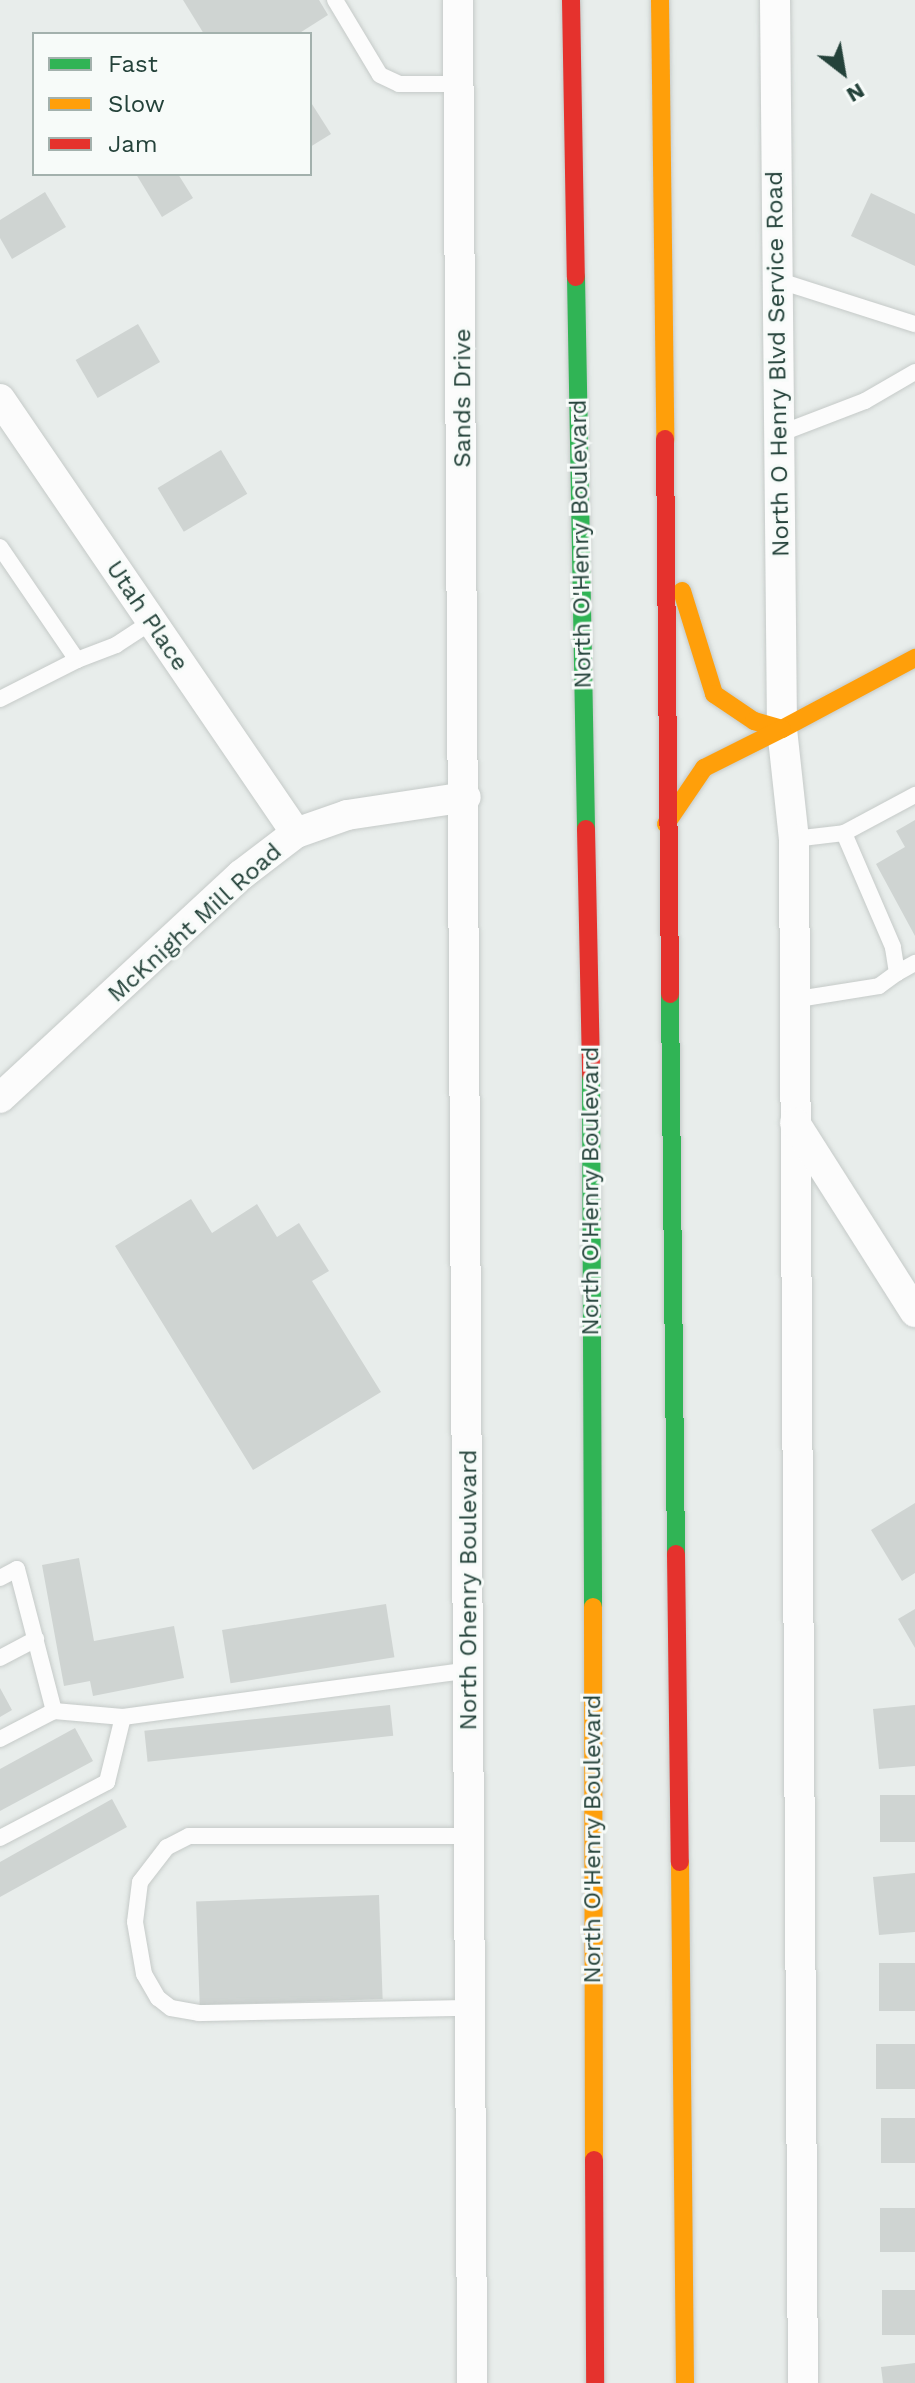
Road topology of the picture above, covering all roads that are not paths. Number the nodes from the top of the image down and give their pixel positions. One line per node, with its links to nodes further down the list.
1 (335, 0): 6 (lane)
2 (458, 0): 6 (street, Sands Drive)
3 (571, 0): 42 (main road, North O'Henry Boulevard)
4 (660, 0): 13 (main road)
5 (775, 0): 7 (street, North O Henry Blvd Service Road)
6 (460, 84): 20 (street, Sands Drive)
7 (777, 280): 8 (lane); 11 (street, North O Henry Blvd Service Road)
8 (915, 324)
9 (915, 372): 11 (lane)
10 (0, 399): 14 (street, Utah Place)
11 (779, 434): 18 (street, North O Henry Blvd Service Road)
12 (0, 547): 16 (lane)
13 (669, 556): 18 (main road); 21 (main road)
14 (151, 622): 16 (lane); 22 (street, Utah Place)
15 (915, 658): 18 (main road)
16 (77, 660): 17 (lane)
17 (0, 699)
18 (782, 729): 21 (main road); 24 (street)
19 (915, 795): 23 (lane)
20 (466, 797): 22 (street, McKnight Mill Road); 34 (street, North Ohenry Boulevard)
21 (666, 824): 43 (main road)
22 (296, 833): 28 (street, McKnight Mill Road)
23 (844, 833): 24 (lane); 26 (lane)
24 (794, 839): 27 (street)
25 (915, 963): 26 (lane)
26 (897, 973): 27 (lane)
27 (792, 1000): 29 (street)
28 (0, 1098)
29 (795, 1123): 30 (street); 44 (street)
30 (915, 1312)
31 (0, 1578): 32 (lane)
32 (36, 1639): 33 (lane); 35 (lane)
33 (0, 1658)
34 (469, 1670): 36 (lane); 38 (street, North Ohenry Boulevard)
35 (54, 1711): 36 (lane); 37 (lane)
36 (123, 1717): 39 (lane)
37 (0, 1739)
38 (470, 1836): 40 (street, North Ohenry Boulevard); 40 (lane)
39 (0, 1838)
40 (471, 2008): 41 (street, North Ohenry Boulevard)
41 (472, 2383)
42 (595, 2383)
43 (685, 2383)
44 (803, 2383)

